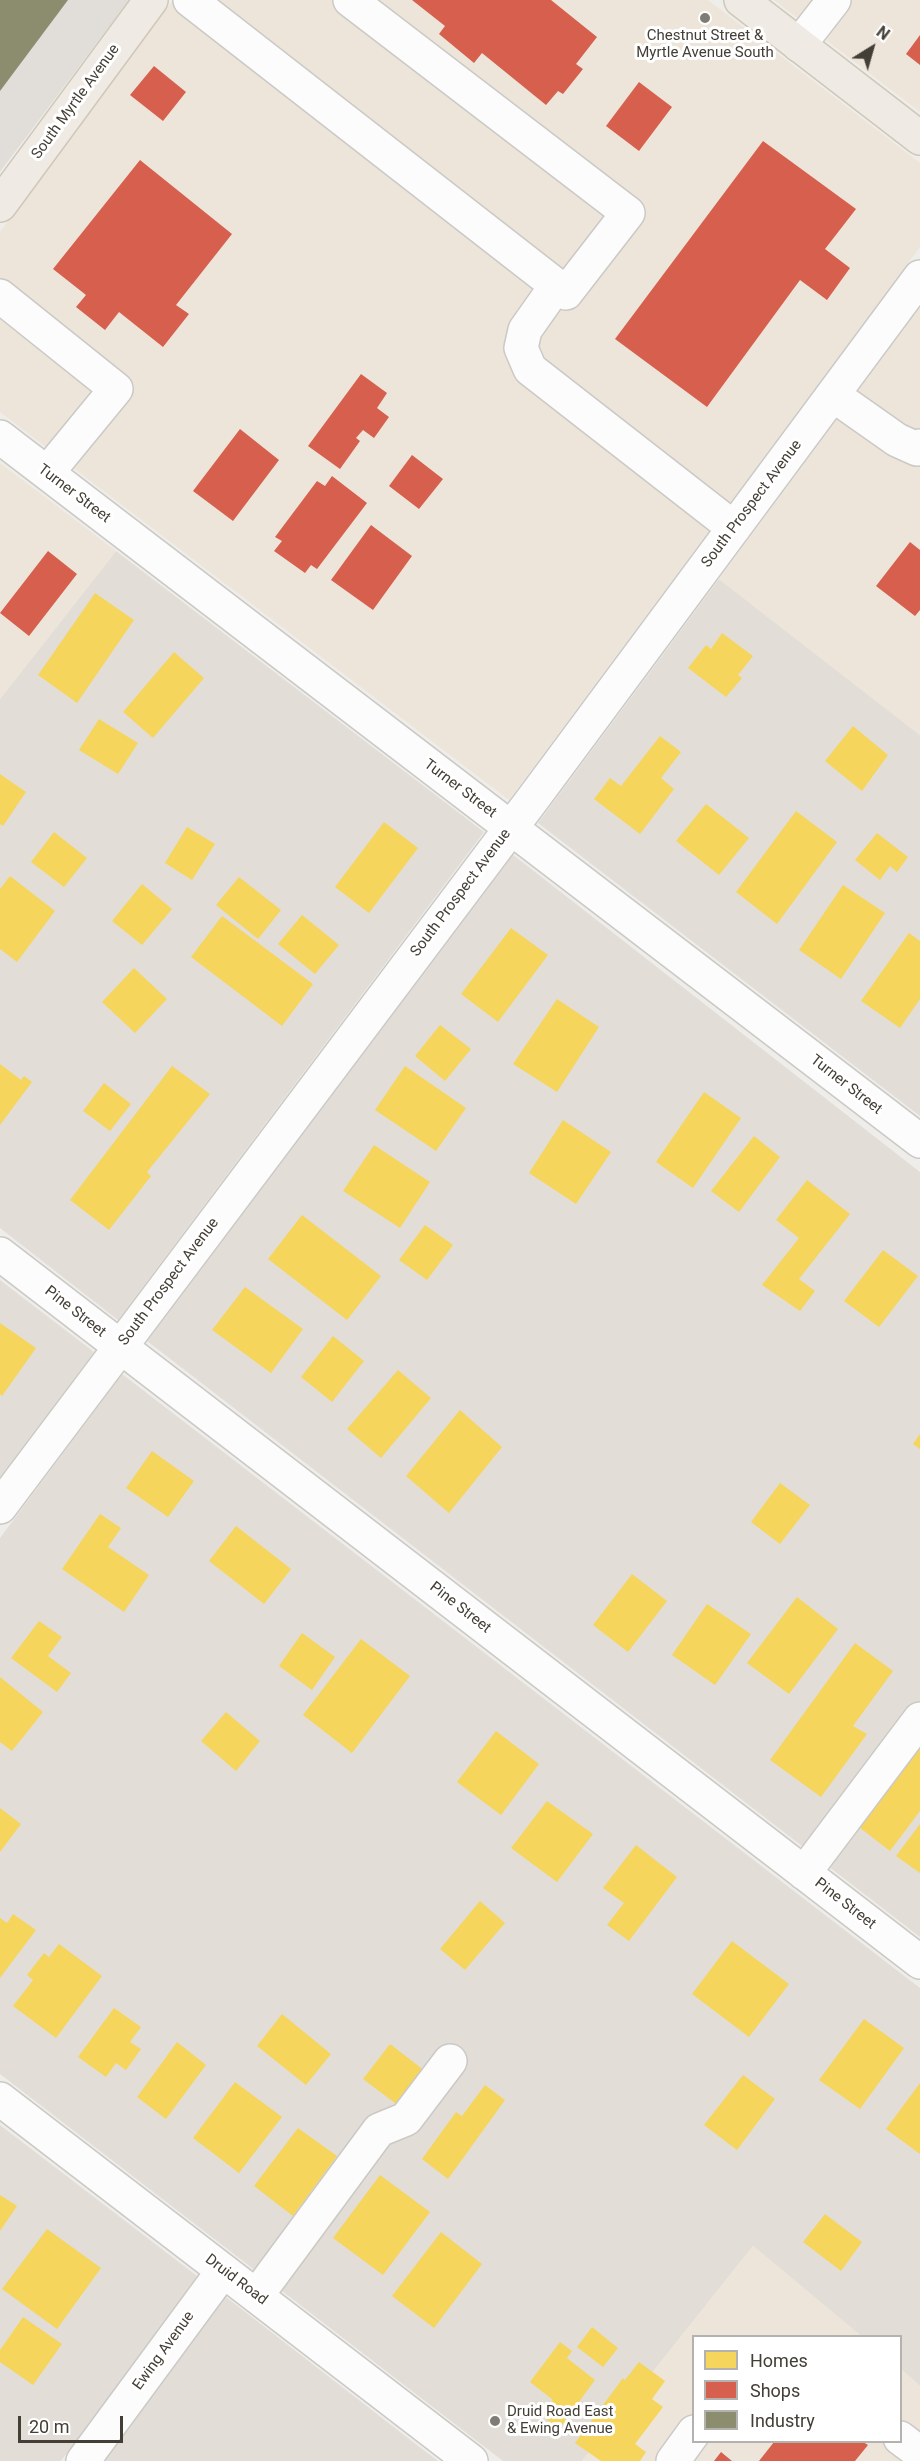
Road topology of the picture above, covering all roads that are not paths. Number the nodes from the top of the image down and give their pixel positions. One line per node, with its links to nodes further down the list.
1 (151, 0): 8 (main road, South Myrtle Avenue)
2 (190, 0): 10 (street)
3 (350, 0): 10 (street)
4 (741, 0): 6 (main road)
5 (834, 0): 6 (street)
6 (799, 45): 7 (main road)
7 (920, 138)
8 (0, 205)
9 (920, 278): 12 (street, South Prospect Avenue)
10 (556, 286): 16 (street)
11 (0, 296): 15 (street)
12 (833, 395): 14 (street); 16 (street, South Prospect Avenue)
13 (0, 437): 15 (street, Turner Street)
14 (920, 446)
15 (47, 473): 17 (street, Turner Street)
16 (734, 528): 17 (street, South Prospect Avenue)
17 (510, 826): 18 (street, Turner Street); 20 (street, South Prospect Avenue)
18 (920, 1141)
19 (0, 1254): 20 (street, Pine Street)
20 (120, 1347): 21 (street, South Prospect Avenue); 23 (street, Pine Street)
21 (0, 1507)
22 (920, 1719): 23 (street)
23 (804, 1873): 24 (street, Pine Street)
24 (920, 1962)
25 (450, 2061): 28 (street)
26 (0, 2099): 27 (street, Druid Road)
27 (223, 2271): 28 (street, Druid Road); 32 (street, Ewing Avenue)
28 (257, 2295): 33 (street, Druid Road)
29 (692, 2433): 34 (street)
30 (902, 2439): 31 (street)
31 (920, 2452)
32 (83, 2461)
33 (471, 2461)
34 (673, 2461)

